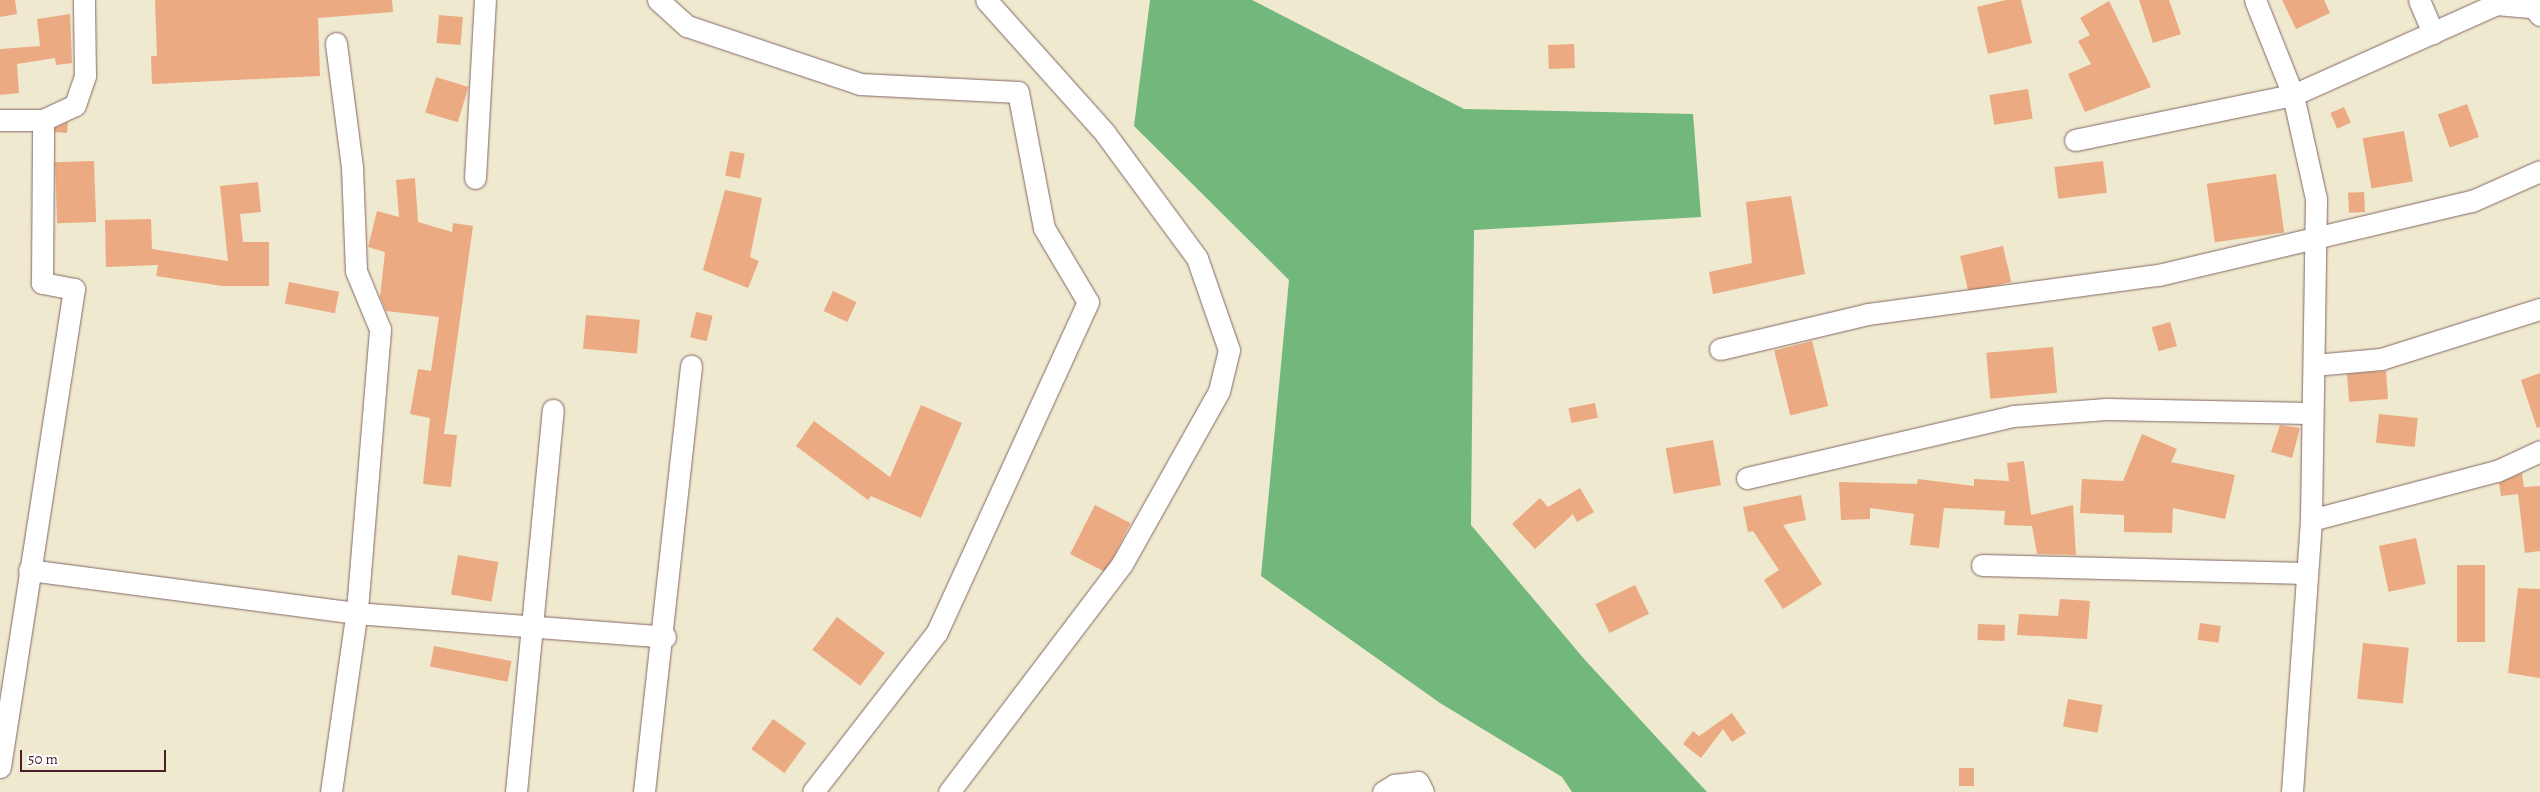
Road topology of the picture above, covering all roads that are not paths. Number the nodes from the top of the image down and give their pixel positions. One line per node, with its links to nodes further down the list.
1 (84, 0): 12 (street)
2 (485, 0): 15 (street)
3 (658, 0): 36 (street)
4 (986, 0): 37 (street)
5 (2255, 0): 10 (street)
6 (2419, 0): 8 (street)
7 (2540, 15): 8 (street)
8 (2433, 33): 10 (street)
9 (336, 43): 29 (street)
10 (2293, 95): 13 (street); 16 (street)
11 (0, 120): 12 (street)
12 (43, 120): 27 (street)
13 (2075, 140)
14 (2540, 171): 16 (street)
15 (475, 178)
16 (2317, 240): 18 (street); 19 (street)
17 (2540, 309): 19 (street)
18 (1720, 349)
19 (2314, 365): 22 (street)
20 (691, 366): 31 (street)
21 (554, 410): 30 (street)
22 (2311, 413): 24 (street); 25 (street)
23 (2540, 451): 25 (street)
24 (1747, 478)
25 (2311, 520): 28 (street)
26 (1982, 565): 28 (street)
27 (29, 570): 29 (street); 32 (street)
28 (2306, 574): 40 (street)
29 (356, 613): 30 (street); 33 (street)
30 (532, 628): 31 (street); 34 (street)
31 (663, 637): 35 (street)
32 (0, 767)
33 (331, 792)
34 (516, 792)
35 (644, 792)
36 (813, 792)
37 (948, 792)
38 (1383, 792): 39 (street)
39 (1423, 792)
40 (2292, 792)

